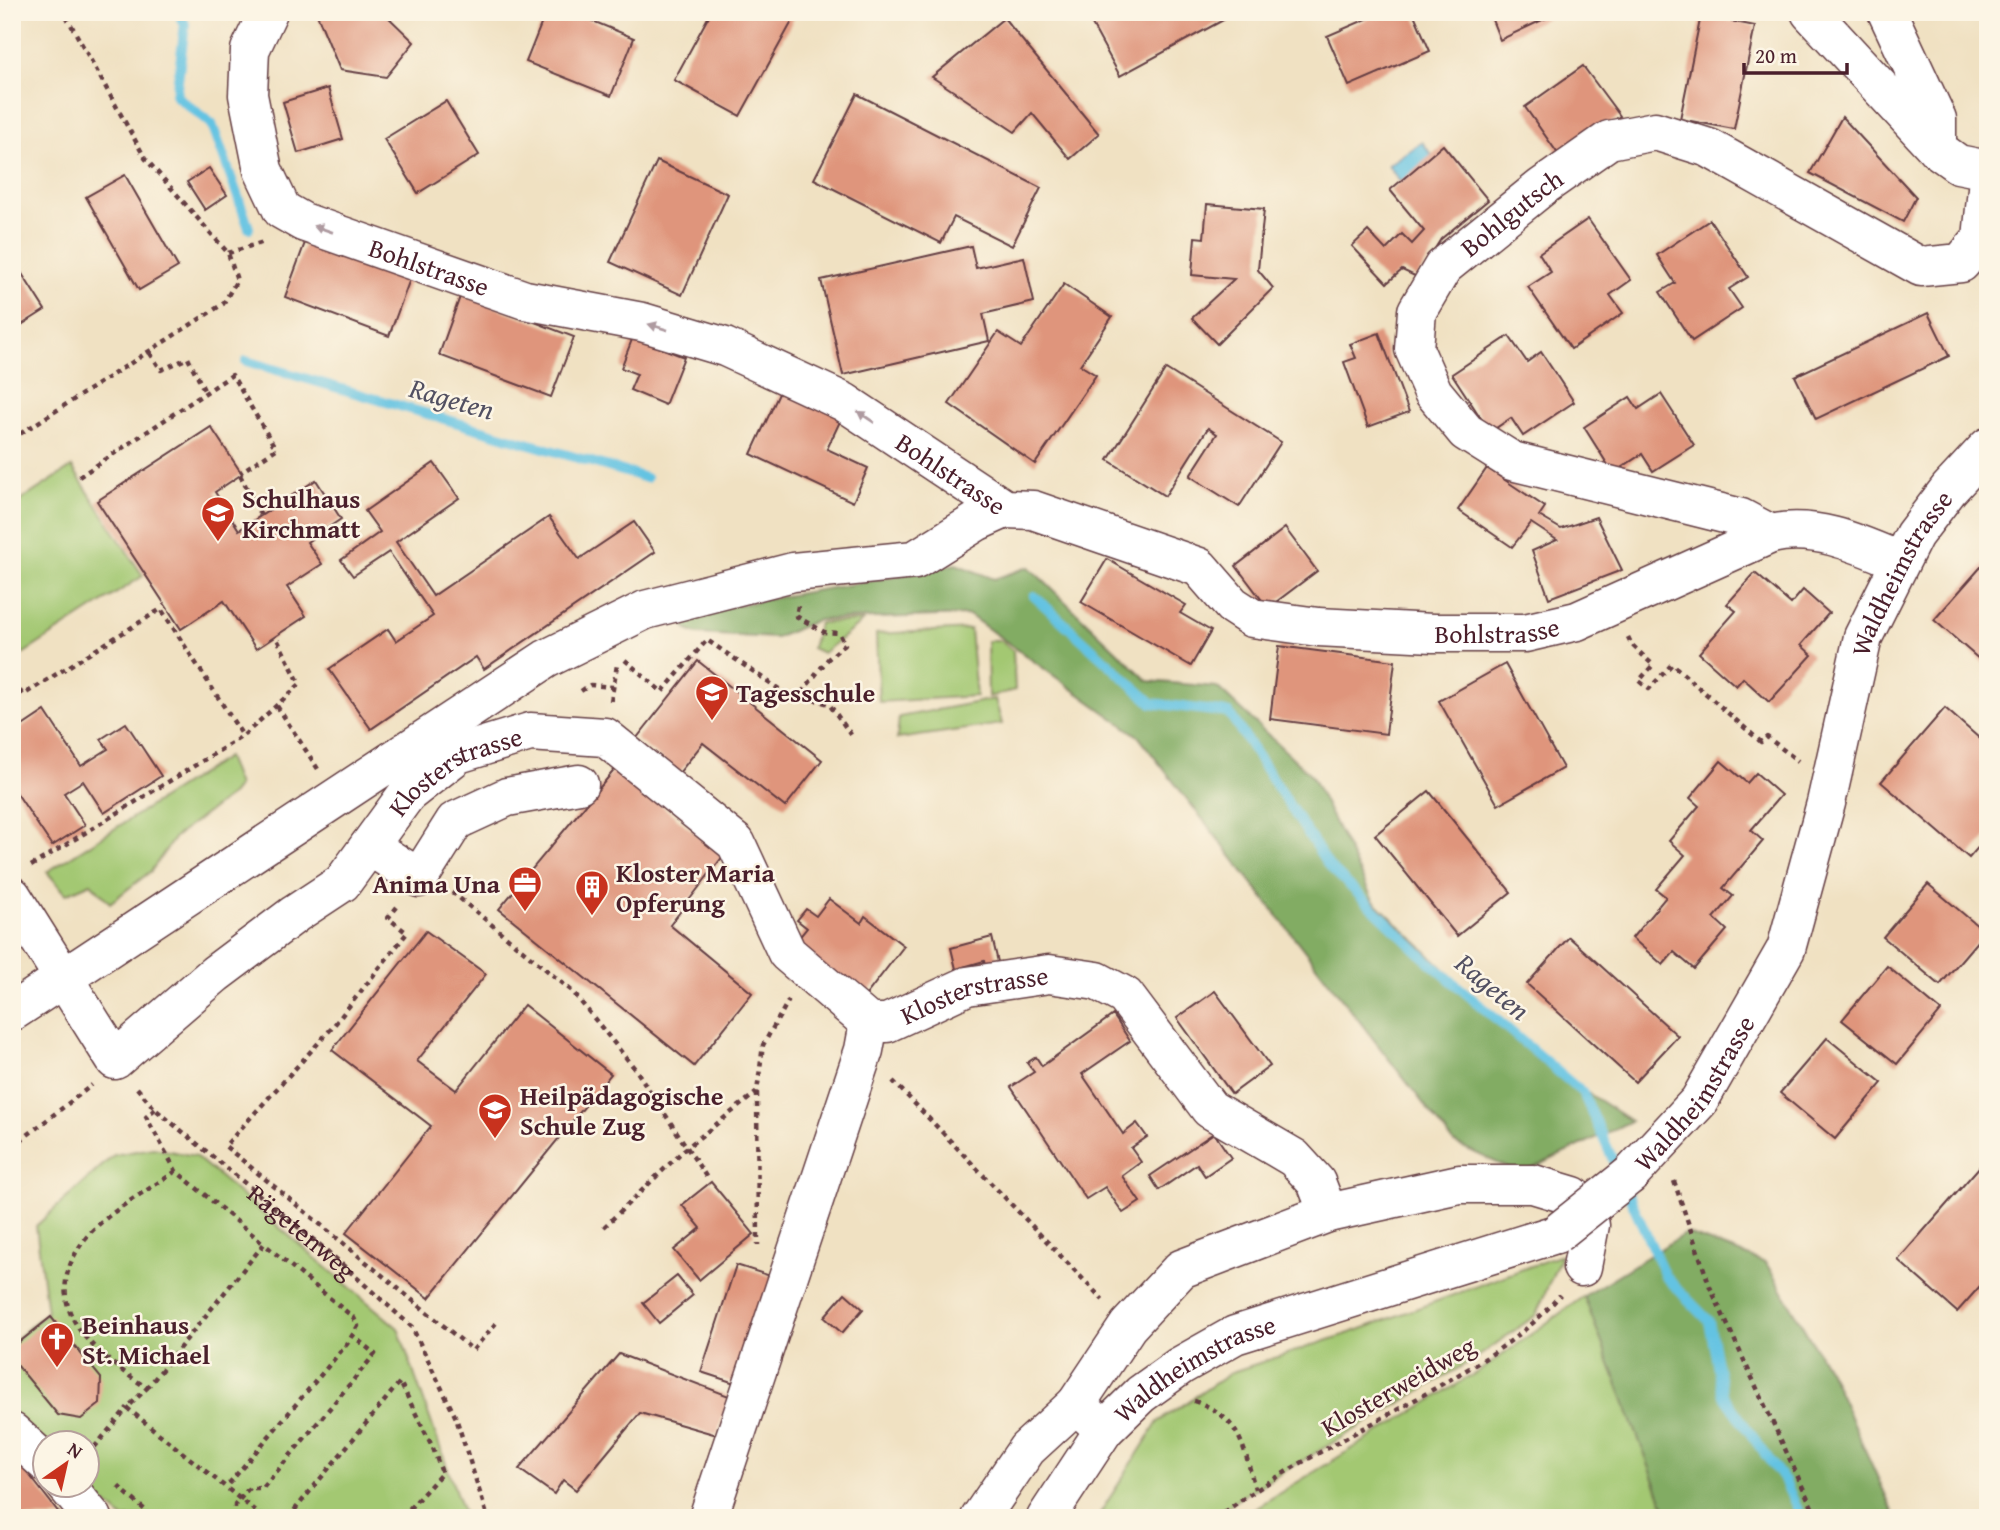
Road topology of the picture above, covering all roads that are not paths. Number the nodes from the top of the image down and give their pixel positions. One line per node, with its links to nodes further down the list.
1 (268, 12): 8 (street, Bohlstrasse, one-way to 1)
2 (1810, 12): 4 (street)
3 (1887, 12): 4 (street)
4 (1937, 149): 5 (street)
5 (1988, 170)
6 (1988, 179): 9 (street, Bohlgutsch)
7 (1988, 447): 10 (street, Waldheimstrasse)
8 (1004, 509): 9 (street, Bohlstrasse); 14 (street, Klosterstrasse)
9 (1771, 534): 10 (street, Bohlstrasse)
10 (1899, 561): 20 (street, Waldheimstrasse, bridge)
11 (579, 784): 12 (street)
12 (369, 846): 14 (street, Klosterstrasse); 16 (street, Klosterstrasse)
13 (16, 884): 14 (street)
14 (60, 977): 15 (street, Klosterstrasse)
15 (12, 1012)
16 (866, 1037): 17 (street, Klosterstrasse); 25 (street)
17 (1328, 1213): 18 (street); 19 (street)
18 (1582, 1267)
19 (1076, 1404): 20 (street); 26 (street)
20 (1104, 1430): 27 (street, Waldheimstrasse)
21 (12, 1433): 22 (street)
22 (32, 1450)
23 (76, 1498): 24 (street)
24 (93, 1518)
25 (708, 1518)
26 (980, 1518)
27 (1046, 1518)

